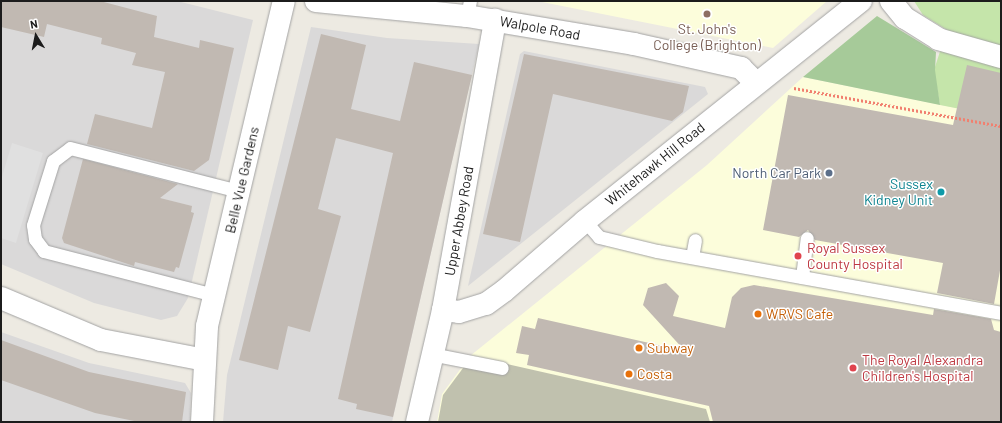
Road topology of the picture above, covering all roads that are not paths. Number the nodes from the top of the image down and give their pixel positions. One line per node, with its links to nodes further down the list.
1 (284, 1): 9 (street, Belle Vue Gardens)
2 (316, 1): 5 (street, Walpole Road)
3 (862, 1): 8 (street, Whitehawk Hill Road)
4 (891, 1): 7 (street)
5 (468, 8): 6 (street, Walpole Road)
6 (495, 20): 8 (street, Walpole Road); 17 (street, Upper Abbey Road)
7 (1001, 57)
8 (756, 83): 10 (street, Whitehawk Hill Road)
9 (239, 191): 15 (street, Belle Vue Gardens); 15 (lane)
10 (584, 221): 13 (lane); 17 (street, Whitehawk Hill Road)
11 (807, 238): 14 (lane)
12 (695, 240): 13 (lane)
13 (692, 257): 14 (lane)
14 (802, 277): 18 (lane)
15 (214, 295): 20 (street, Belle Vue Gardens)
16 (1, 298): 20 (street)
17 (443, 310): 19 (street, Upper Abbey Road)
18 (1001, 313)
19 (431, 354): 21 (lane); 23 (street, Upper Abbey Road)
20 (205, 360): 22 (street, Belle Vue Gardens)
21 (502, 368)
22 (202, 422)
23 (417, 422)

